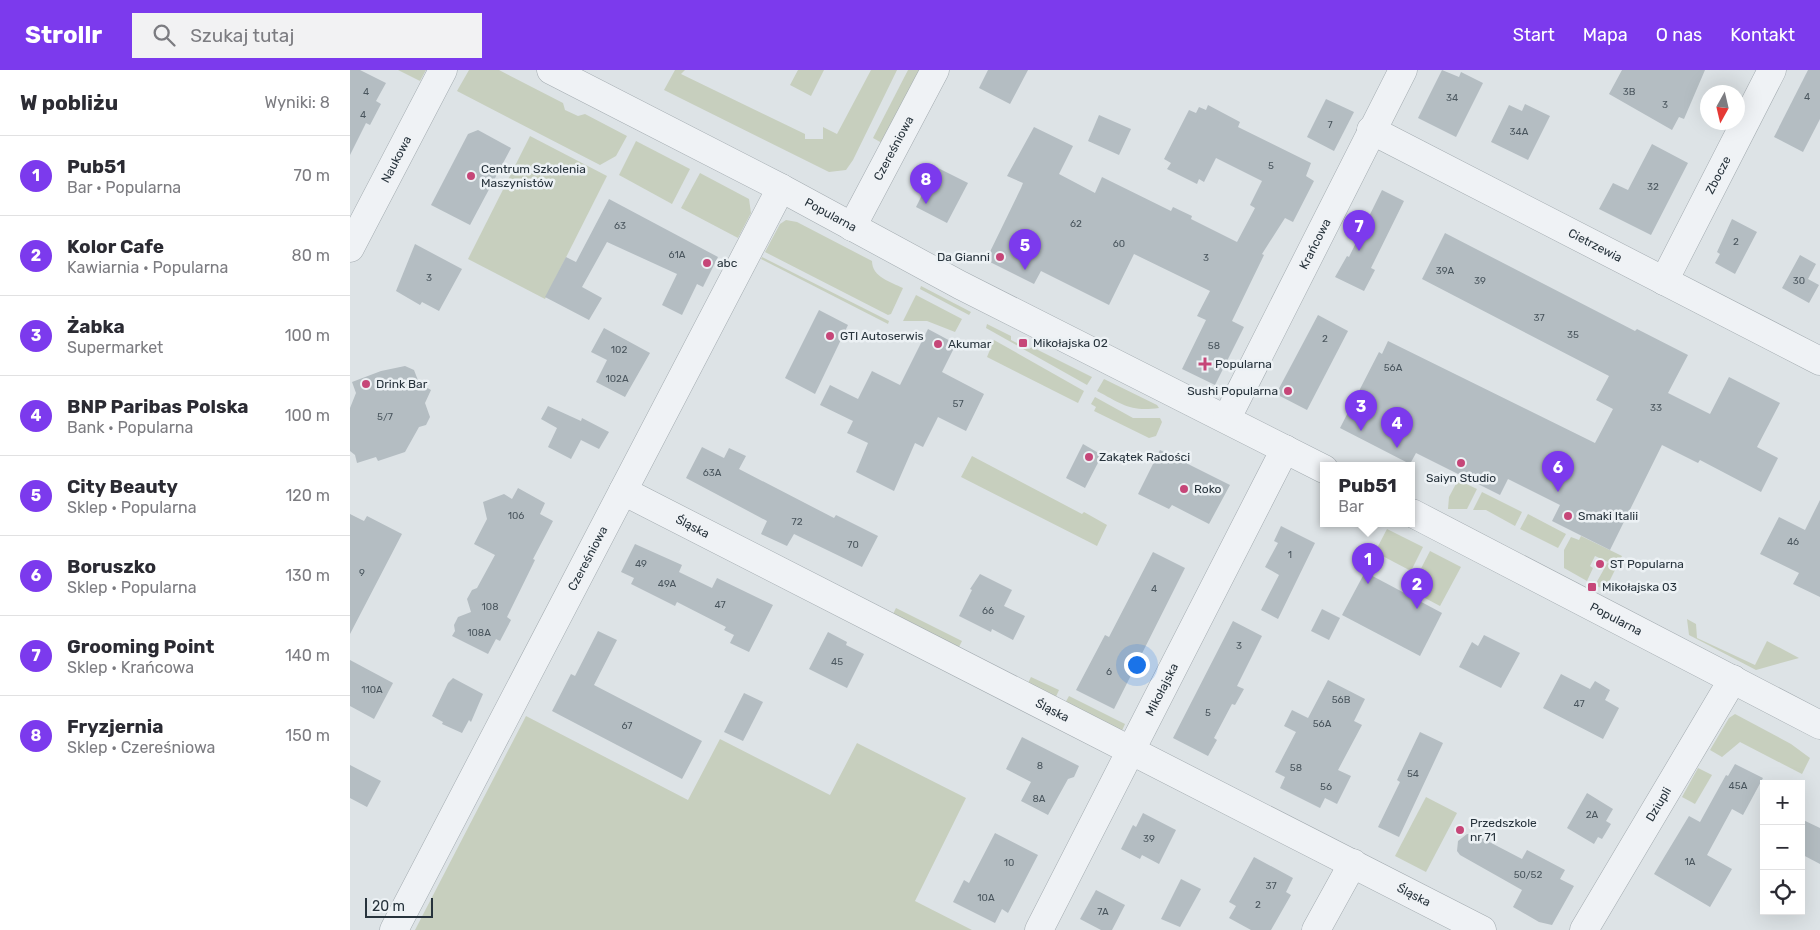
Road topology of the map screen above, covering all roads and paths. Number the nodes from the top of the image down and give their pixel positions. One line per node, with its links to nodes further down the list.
1 (443, 70): 9 (street, Naukowa)
2 (551, 70): 7 (street, Popularna)
3 (935, 70): 8 (street, Czereśniowa)
4 (1403, 70): 6 (street, Krańcowa)
5 (1772, 70): 10 (street, Zbocze)
6 (1371, 130): 10 (street, Cietrzewia); 12 (street, Krańcowa)
7 (781, 188): 8 (street, Popularna); 15 (street, Czereśniowa)
8 (852, 227): 12 (street, Popularna)
9 (350, 248)
10 (1664, 281): 11 (street, Cietrzewia)
11 (1820, 361)
12 (1226, 418): 13 (street, Popularna)
13 (1285, 449): 14 (street, Popularna); 19 (street, Mikołajska)
14 (1320, 467)
15 (623, 492): 19 (street, Śląska); 21 (street, Czereśniowa)
16 (1415, 516): 17 (street, Popularna)
17 (1733, 679): 18 (street, Popularna); 25 (street, Dziupli)
18 (1820, 725)
19 (1131, 751): 20 (street, Śląska); 22 (street, Mikołajska)
20 (1353, 863): 23 (street); 24 (street, Śląska)
21 (394, 930)
22 (1038, 930)
23 (1316, 930)
24 (1482, 930)
25 (1584, 930)

